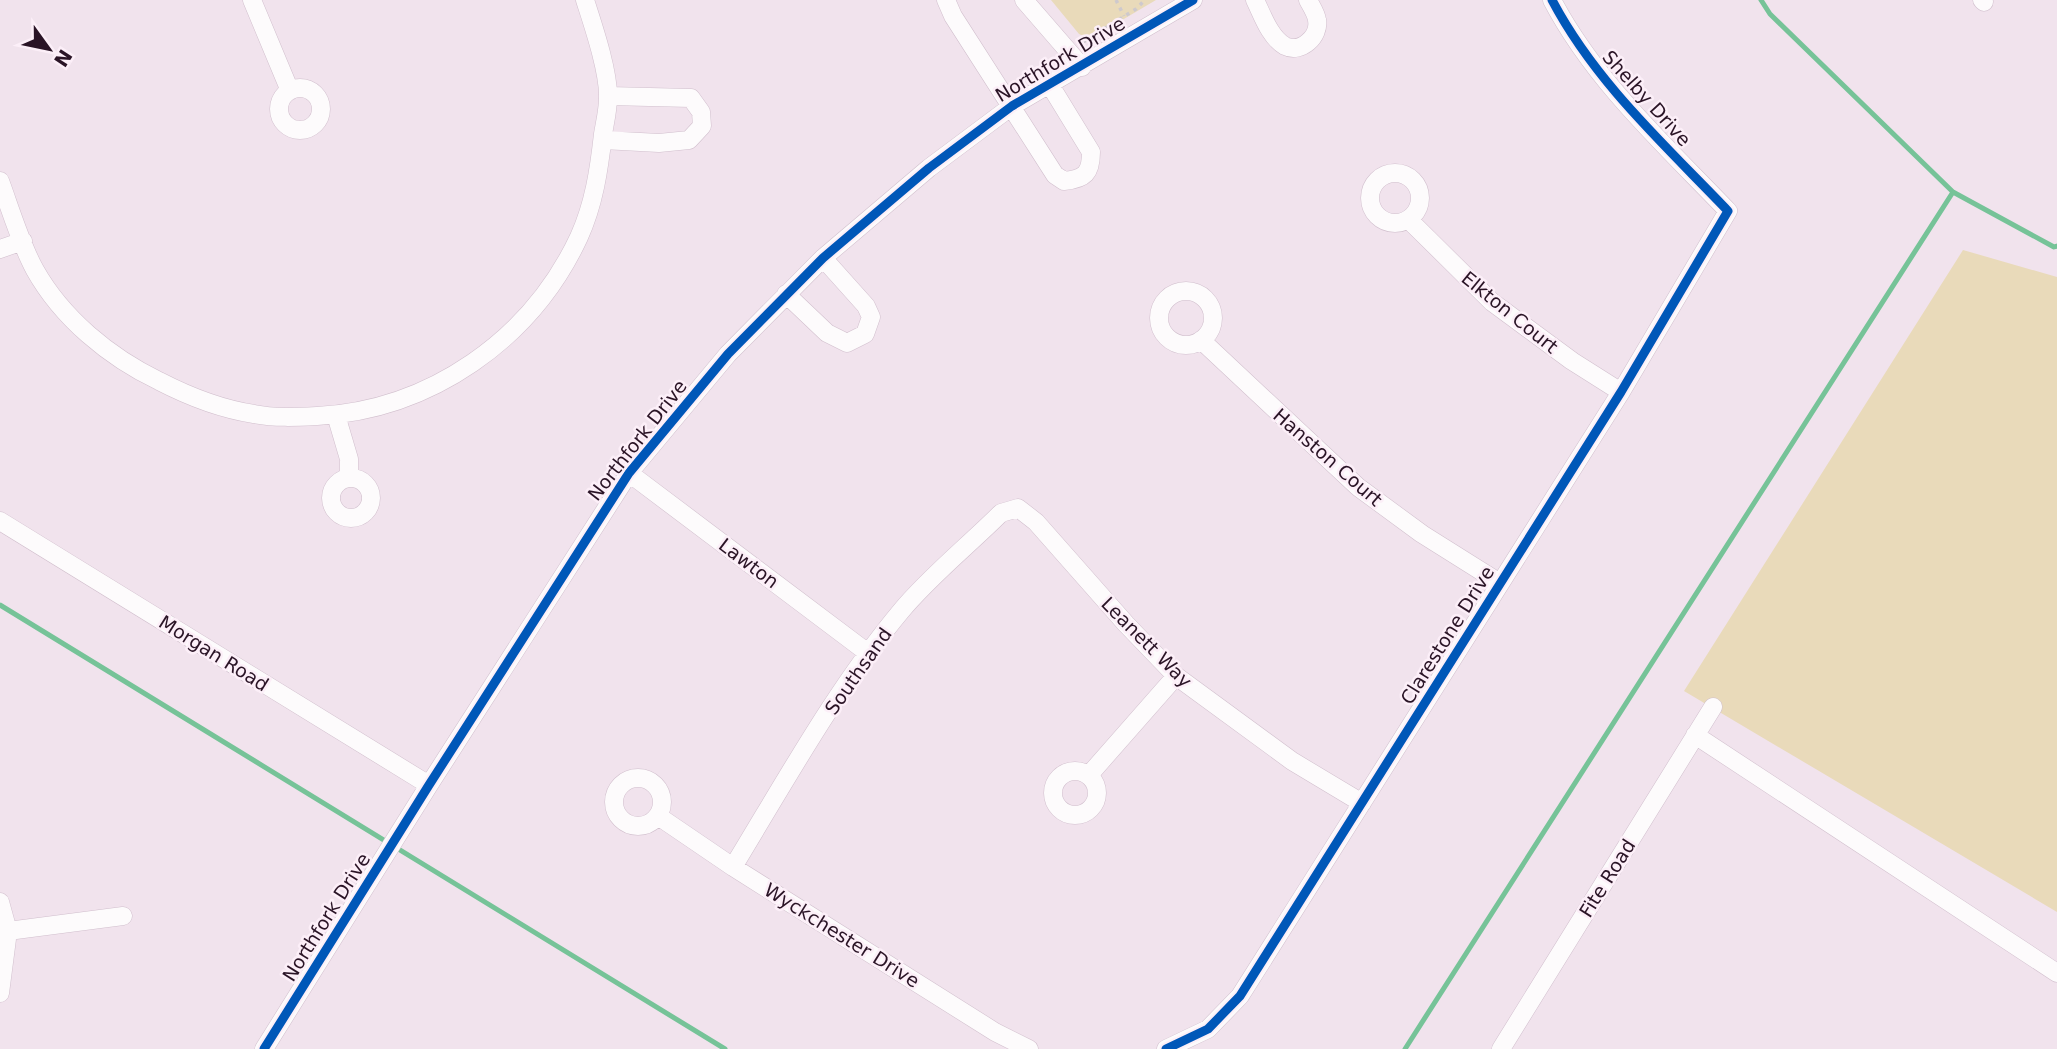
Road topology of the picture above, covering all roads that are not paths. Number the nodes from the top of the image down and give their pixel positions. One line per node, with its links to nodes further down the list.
1 (252, 0): 11 (street)
2 (584, 0): 12 (street)
3 (946, 0): 13 (street)
4 (1024, 0): 9 (street)
5 (1193, 0): 9 (street, Northfork Drive)
6 (1255, 0): 7 (street)
7 (1308, 0)
8 (1552, 0): 17 (street, Shelby Drive)
9 (1082, 66): 10 (street, Northfork Drive)
10 (1050, 85): 13 (street, Northfork Drive); 13 (street)
11 (290, 91)
12 (608, 96): 14 (street); 14 (street)
13 (1012, 106): 21 (street, Northfork Drive)
14 (603, 140): 25 (street)
15 (0, 181): 16 (street)
16 (5, 210): 19 (street)
17 (1728, 212): 24 (street, Clarestone Drive)
18 (1409, 220): 24 (street, Elkton Court)
19 (23, 241): 20 (street); 25 (street)
20 (0, 249)
21 (823, 258): 22 (street, Northfork Drive); 22 (street)
22 (786, 294): 26 (street, Northfork Drive)
23 (1201, 340): 30 (street, Hanston Court)
24 (1621, 392): 30 (street, Clarestone Drive)
25 (336, 415): 27 (street)
26 (629, 473): 31 (street, Lawton); 36 (street, Northfork Drive)
27 (349, 478)
28 (1018, 508): 31 (street, Southsand); 32 (street, Leanett Way)
29 (0, 521): 36 (street, Morgan Road)
30 (1500, 583): 37 (street, Clarestone Drive)
31 (868, 653): 39 (street, Southsand)
32 (1176, 676): 35 (street); 37 (street, Leanett Way)
33 (1713, 708): 34 (street, Fite Road)
34 (1695, 735): 43 (street); 45 (street, Fite Road)
35 (1089, 775)
36 (429, 785): 46 (street, Northfork Drive)
37 (1362, 803): 48 (street, Clarestone Drive)
38 (657, 816): 39 (street, Wyckchester Drive)
39 (733, 866): 47 (street, Wyckchester Drive)
40 (0, 902): 42 (street)
41 (123, 916): 42 (street)
42 (8, 931): 44 (street)
43 (2057, 972)
44 (0, 993)
45 (1503, 1048)
46 (264, 1049)
47 (1029, 1049)
48 (1166, 1049)

